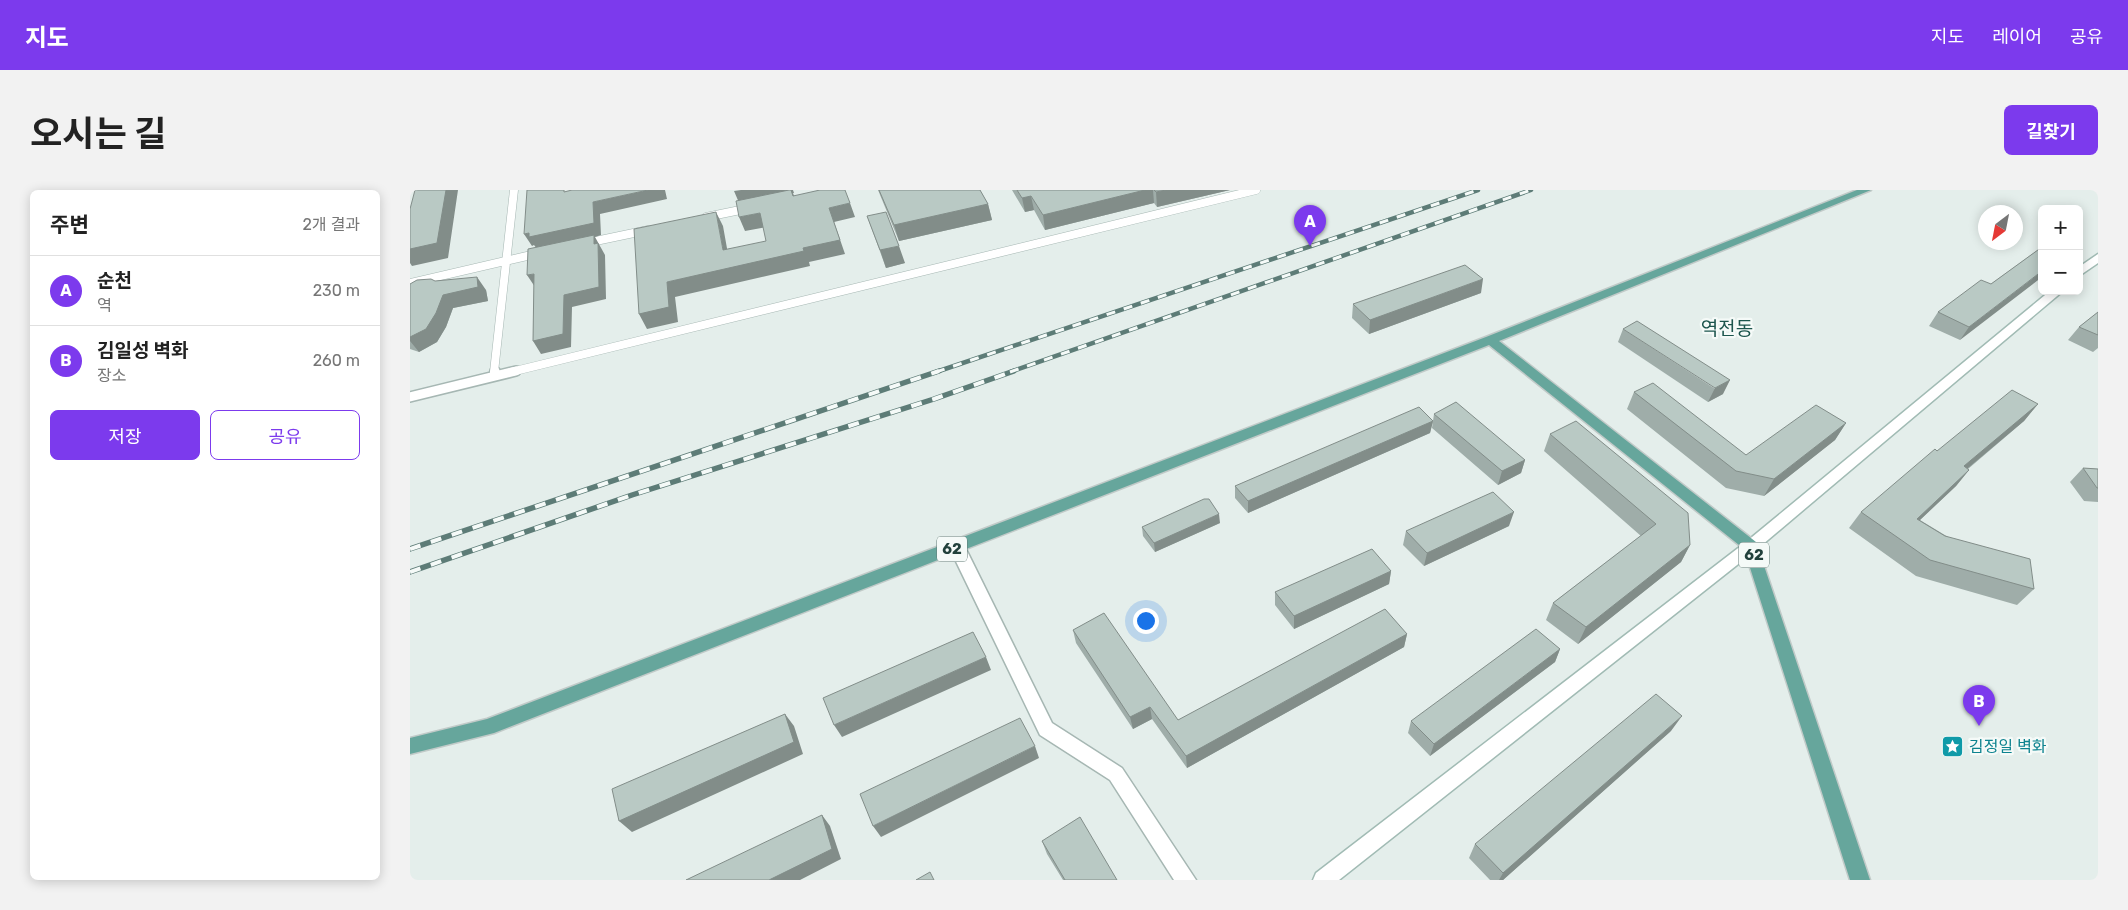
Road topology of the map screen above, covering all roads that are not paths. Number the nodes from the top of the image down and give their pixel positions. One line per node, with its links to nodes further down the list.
1 (514, 190): 10 (lane)
2 (1256, 190): 15 (lane)
3 (1866, 190): 14 (main road)
4 (755, 207): 5 (lane)
5 (698, 219)
6 (660, 228): 7 (lane)
7 (574, 246)
8 (545, 252): 10 (lane)
9 (2098, 257): 11 (main road)
10 (506, 261): 12 (lane); 15 (lane)
11 (2083, 270)
12 (410, 283)
13 (2052, 295): 17 (main road)
14 (1490, 340): 17 (main road, 62); 18 (main road, 62)
15 (494, 376): 16 (lane)
16 (410, 397)
17 (1751, 546): 21 (main road); 22 (main road, 62)
18 (957, 547): 19 (main road, 62); 20 (main road)
19 (410, 746)
20 (1186, 880)
21 (1322, 880)
22 (1860, 880)

